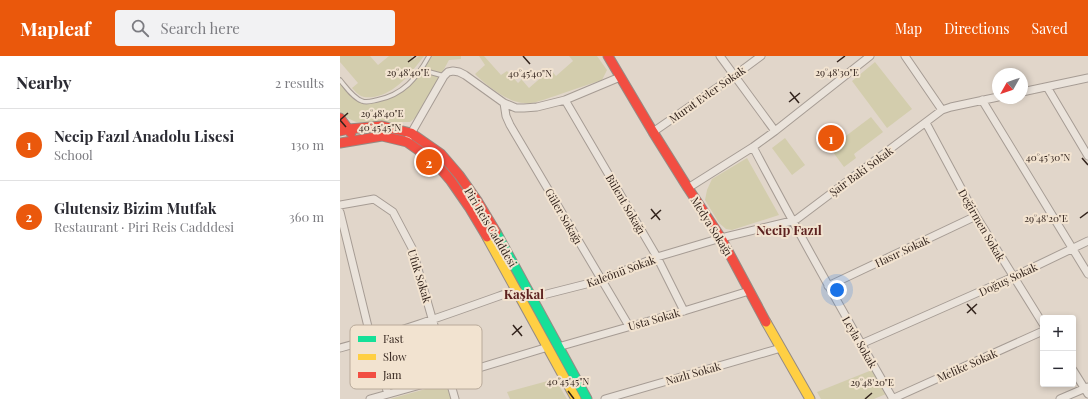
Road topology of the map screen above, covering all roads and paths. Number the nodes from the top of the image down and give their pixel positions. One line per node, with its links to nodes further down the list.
1 (429, 56): 7 (lane)
2 (608, 56): 10 (main road, Medya Sokağı)
3 (720, 56): 9 (street)
4 (761, 56): 9 (street, Murat Evler Sokak)
5 (870, 56): 23 (street)
6 (905, 56): 19 (street)
7 (422, 70): 8 (lane); 12 (lane)
8 (444, 76): 18 (street); 25 (street)
9 (734, 76): 23 (street); 24 (street, Murat Evler Sokak)
10 (620, 77): 16 (street); 24 (main road, Medya Sokağı)
11 (1088, 78): 13 (street)
12 (340, 80)
13 (1047, 86): 14 (street); 30 (street)
14 (1028, 91)
15 (992, 98): 17 (street, Şair Baki Sokak)
16 (565, 100): 18 (street); 39 (street, Bülent Sokağı)
17 (982, 100): 19 (street, Şair Baki Sokak); 38 (street)
18 (504, 103): 42 (street, Güler Sokağı)
19 (942, 110): 21 (street, Şair Baki Sokak)
20 (340, 118): 22 (main road)
21 (926, 123): 34 (street, Değirmen Sokak); 35 (street, Şair Baki Sokak)
22 (342, 130): 25 (main road, Piri Reis Cadddesi); 26 (main road); 27 (main road)
23 (775, 131): 29 (street)
24 (653, 132): 31 (main road, Medya Sokağı)
25 (411, 133): 28 (street); 46 (main road, Piri Reis Cadddesi)
26 (355, 140): 27 (main road, Piri Reis Cadddesi); 28 (main road, Piri Reis Cadddesi)
27 (343, 142)
28 (407, 142): 44 (main road, Piri Reis Cadddesi)
29 (753, 147): 31 (street); 35 (street, Leyla Sokak)
30 (1088, 156)
31 (688, 188): 36 (main road, Medya Sokağı)
32 (340, 205): 49 (street, Ufuk Sokak)
33 (340, 212): 50 (street)
34 (976, 216): 41 (street, Değirmen Sokak); 43 (street, Hasır Sokak)
35 (792, 221): 36 (street, Şair Baki Sokak); 43 (street, Leyla Sokak)
36 (721, 238): 39 (street, Kaleönü Sokak); 45 (main road, Medya Sokağı)
37 (1088, 241): 38 (street, Doğuş Sokak)
38 (1072, 249): 40 (street); 41 (street, Doğuş Sokak)
39 (657, 257): 42 (street, Kaleönü Sokak); 47 (street, Bülent Sokağı)
40 (1088, 274)
41 (1013, 277): 48 (street, Değirmen Sokak); 55 (street, Doğuş Sokak)
42 (602, 280): 46 (street, Kaleönü Sokak); 53 (street, Güler Sokağı)
43 (828, 286): 55 (street, Leyla Sokak)
44 (516, 290): 46 (street); 49 (street); 59 (main road, Piri Reis Cadddesi)
45 (749, 290): 47 (street, Usta Sokak); 60 (main road, Medya Sokağı)
46 (531, 298): 57 (main road, Piri Reis Cadddesi)
47 (684, 311): 53 (street, Usta Sokak)
48 (1040, 319)
49 (433, 320): 51 (street); 52 (street, Ufuk Sokak)
50 (368, 325)
51 (417, 325)
52 (434, 325)
53 (629, 326): 57 (street, Usta Sokak)
54 (1040, 332): 74 (street, Melike Sokak)
55 (861, 344): 74 (street, Leyla Sokak)
56 (350, 345): 58 (street)
57 (558, 347): 71 (main road, Piri Reis Cadddesi)
58 (340, 348)
59 (548, 348): 61 (street); 70 (main road, Piri Reis Cadddesi)
60 (781, 348): 72 (street, Nazlı Sokak); 73 (main road, Medya Sokağı)
61 (482, 367)
62 (1076, 374): 66 (street)
63 (386, 389): 67 (street)
64 (406, 389): 67 (street)
65 (452, 389): 69 (street, Ufuk Sokak)
66 (1087, 390): 75 (street)
67 (388, 394): 68 (street)
68 (370, 399)
69 (455, 399)
70 (576, 399)
71 (587, 399)
72 (605, 399)
73 (809, 399)
74 (892, 399)
75 (1060, 399)

